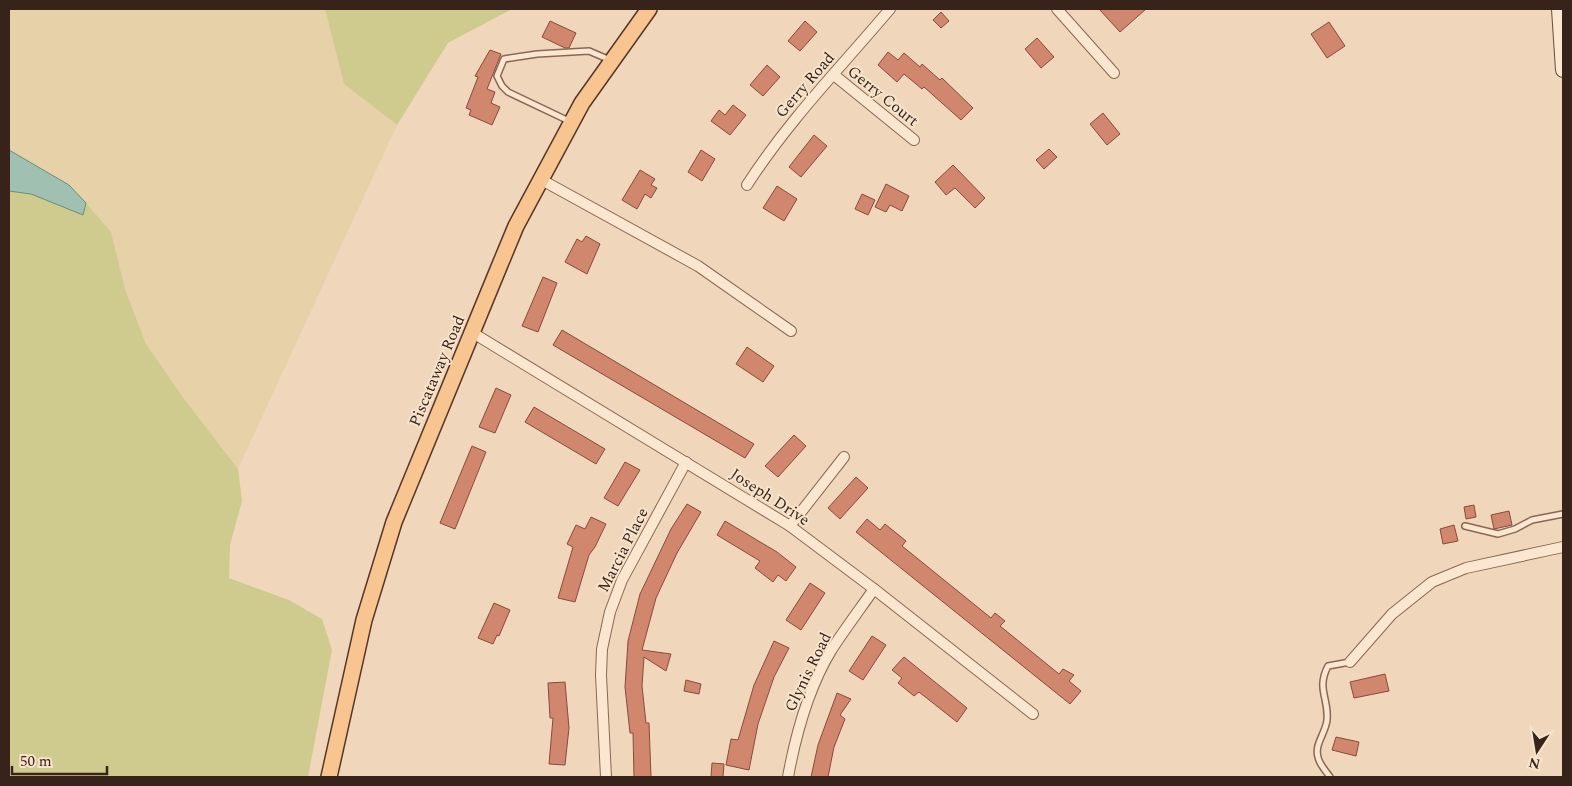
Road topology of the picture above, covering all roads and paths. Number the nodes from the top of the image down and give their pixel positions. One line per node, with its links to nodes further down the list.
1 (649, 9): 5 (main road, Piscataway Road)
2 (890, 9): 8 (street, Gerry Road)
3 (1057, 9): 7 (street)
4 (1559, 9): 6 (street)
5 (611, 60): 9 (main road, Piscataway Road); 9 (lane)
6 (1563, 62)
7 (1114, 73)
8 (834, 75): 10 (street, Gerry Court); 12 (street, Gerry Road)
9 (571, 122): 11 (main road, Piscataway Road)
10 (914, 140)
11 (540, 179): 13 (street); 14 (main road, Piscataway Road)
12 (747, 185)
13 (791, 331)
14 (473, 332): 16 (street, Joseph Drive); 24 (main road, Piscataway Road)
15 (844, 457): 18 (street)
16 (686, 462): 18 (street, Joseph Drive); 25 (street, Marcia Place)
17 (1563, 514): 19 (lane)
18 (790, 526): 21 (street, Joseph Drive)
19 (1465, 526)
20 (1563, 547): 22 (street)
21 (874, 589): 23 (street, Joseph Drive); 26 (street, Glynis Road)
22 (1350, 662): 27 (lane)
23 (1033, 714)
24 (329, 777)
25 (606, 777)
26 (788, 777)
27 (1330, 777)

